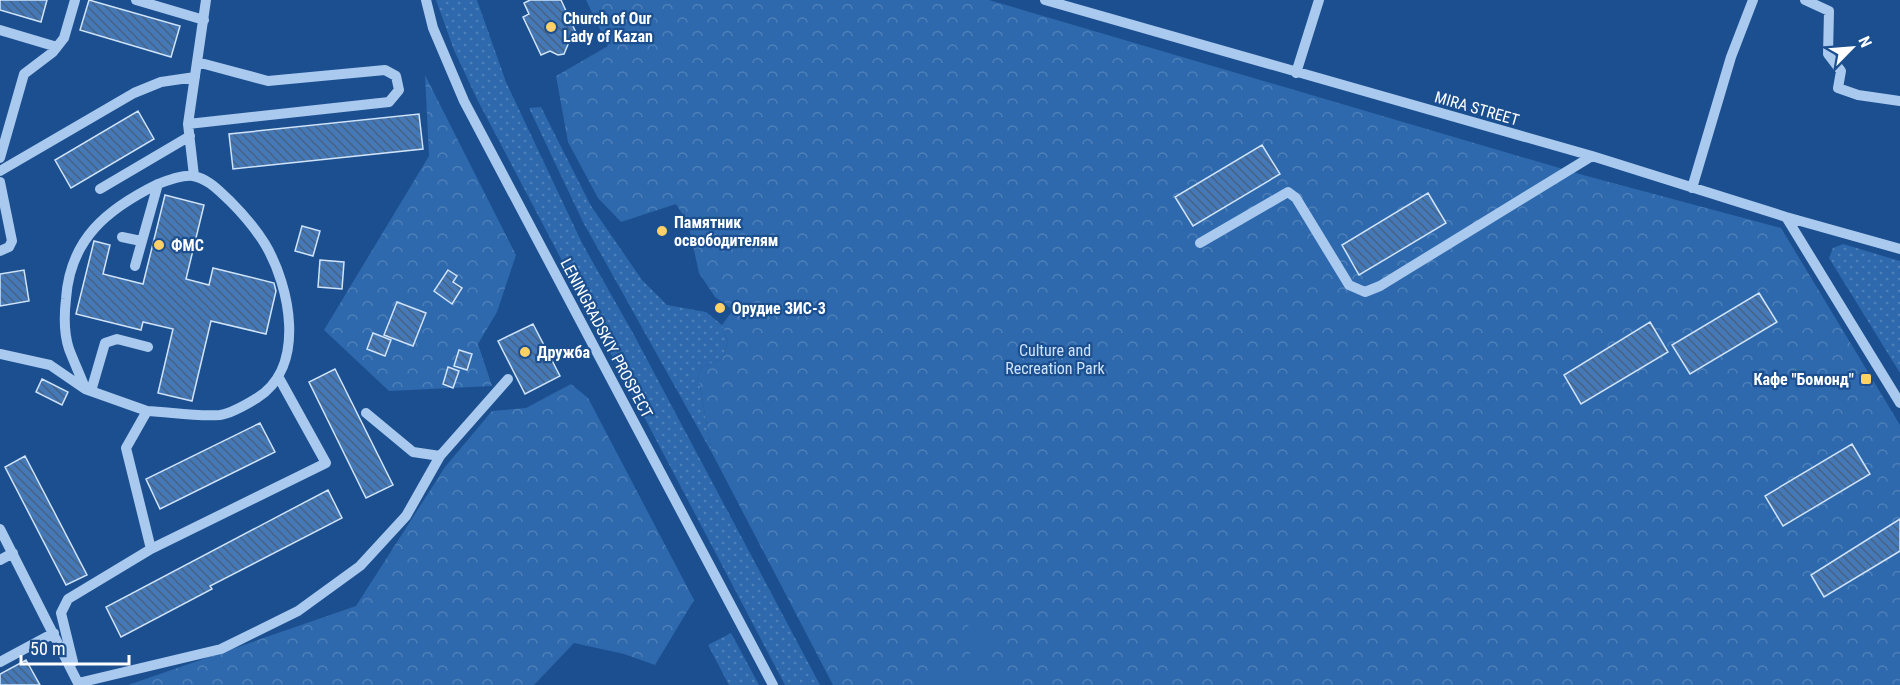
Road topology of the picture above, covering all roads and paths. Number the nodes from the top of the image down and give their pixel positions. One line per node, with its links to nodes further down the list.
1 (75, 0): 12 (street)
2 (136, 0): 9 (street)
3 (206, 0): 10 (street)
4 (426, 0): 50 (street, LENINGRADSKIY PROSPECT)
5 (1045, 0): 14 (street, MIRA STREET)
6 (1319, 0): 14 (street)
7 (1753, 0): 25 (street)
8 (1805, 0): 16 (street)
9 (161, 3): 10 (street)
10 (204, 20): 13 (street)
11 (0, 30): 12 (street)
12 (57, 47): 20 (street)
13 (197, 62): 15 (street); 17 (street)
14 (1296, 73): 19 (street, MIRA STREET)
15 (195, 76): 17 (street); 21 (street)
16 (1900, 101)
17 (188, 124): 18 (street)
18 (190, 136): 22 (street); 26 (street)
19 (1592, 156): 25 (street, MIRA STREET); 30 (street)
20 (0, 158)
21 (0, 171)
22 (194, 176): 24 (street); 36 (street)
23 (0, 182): 32 (street)
24 (158, 184): 29 (street); 38 (street)
25 (1692, 188): 27 (street, MIRA STREET)
26 (100, 189)
27 (1786, 217): 31 (street, MIRA STREET); 39 (street)
28 (122, 237): 29 (street)
29 (141, 242): 33 (street)
30 (1200, 243)
31 (1900, 249)
32 (0, 251)
33 (135, 266)
34 (148, 347): 38 (street)
35 (0, 354): 38 (street)
36 (279, 378): 40 (street); 44 (street)
37 (508, 379): 42 (street)
38 (88, 390): 40 (street)
39 (1900, 404)
40 (147, 411): 44 (street)
41 (366, 413): 42 (street)
42 (440, 456): 49 (street)
43 (0, 529): 45 (street)
44 (152, 549): 49 (street)
45 (13, 553): 46 (street); 47 (street)
46 (0, 560)
47 (54, 633): 48 (street); 49 (street)
48 (0, 662)
49 (79, 684)
50 (773, 685)

